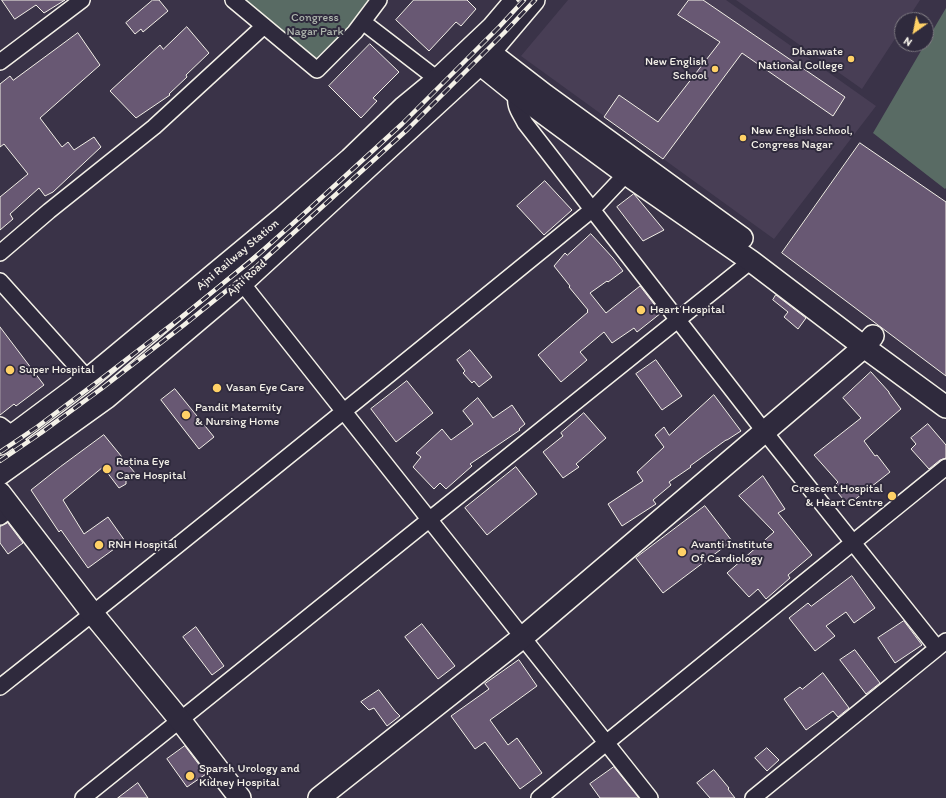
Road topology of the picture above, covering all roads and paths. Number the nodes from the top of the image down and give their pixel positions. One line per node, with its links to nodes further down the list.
1 (82, 0): 9 (street)
2 (232, 0): 7 (street)
3 (379, 0): 6 (street)
4 (516, 0): 8 (main road)
5 (534, 0): 8 (main road)
6 (363, 22): 7 (street); 11 (street)
7 (264, 26): 14 (street)
8 (482, 50): 10 (main road); 10 (main road); 11 (main road, Ajni Road)
9 (0, 62)
10 (510, 81): 11 (main road); 12 (main road); 13 (street)
11 (450, 84): 17 (main road, Ajni Road); 20 (main road, Ajni Railway Station)
12 (631, 167): 13 (street); 15 (main road); 19 (main road)
13 (593, 209): 18 (street); 23 (street)
14 (0, 253)
15 (751, 261): 18 (street); 19 (main road)
16 (0, 281): 20 (street)
17 (242, 283): 23 (street); 26 (main road, Ajni Road)
18 (679, 320): 24 (street); 30 (street)
19 (868, 341): 21 (main road); 22 (main road); 24 (main road)
20 (88, 379): 25 (main road, Ajni Railway Station)
21 (946, 391)
22 (946, 407)
23 (344, 411): 30 (street); 32 (street)
24 (764, 431): 31 (street); 33 (main road)
25 (4, 434): 26 (street)
26 (26, 455): 28 (main road, Ajni Road)
27 (946, 467): 31 (street)
28 (0, 474)
29 (4, 506): 32 (main road)
30 (430, 520): 33 (street); 36 (street)
31 (853, 542): 34 (street); 37 (street)
32 (93, 614): 35 (street); 36 (main road)
33 (523, 637): 37 (street); 40 (main road)
34 (942, 645): 43 (street)
35 (0, 687)
36 (180, 720): 38 (street); 39 (main road)
37 (606, 742): 41 (street); 42 (street)
38 (84, 798)
39 (240, 798)
40 (319, 798)
41 (539, 798)
42 (650, 798)
43 (753, 798)

